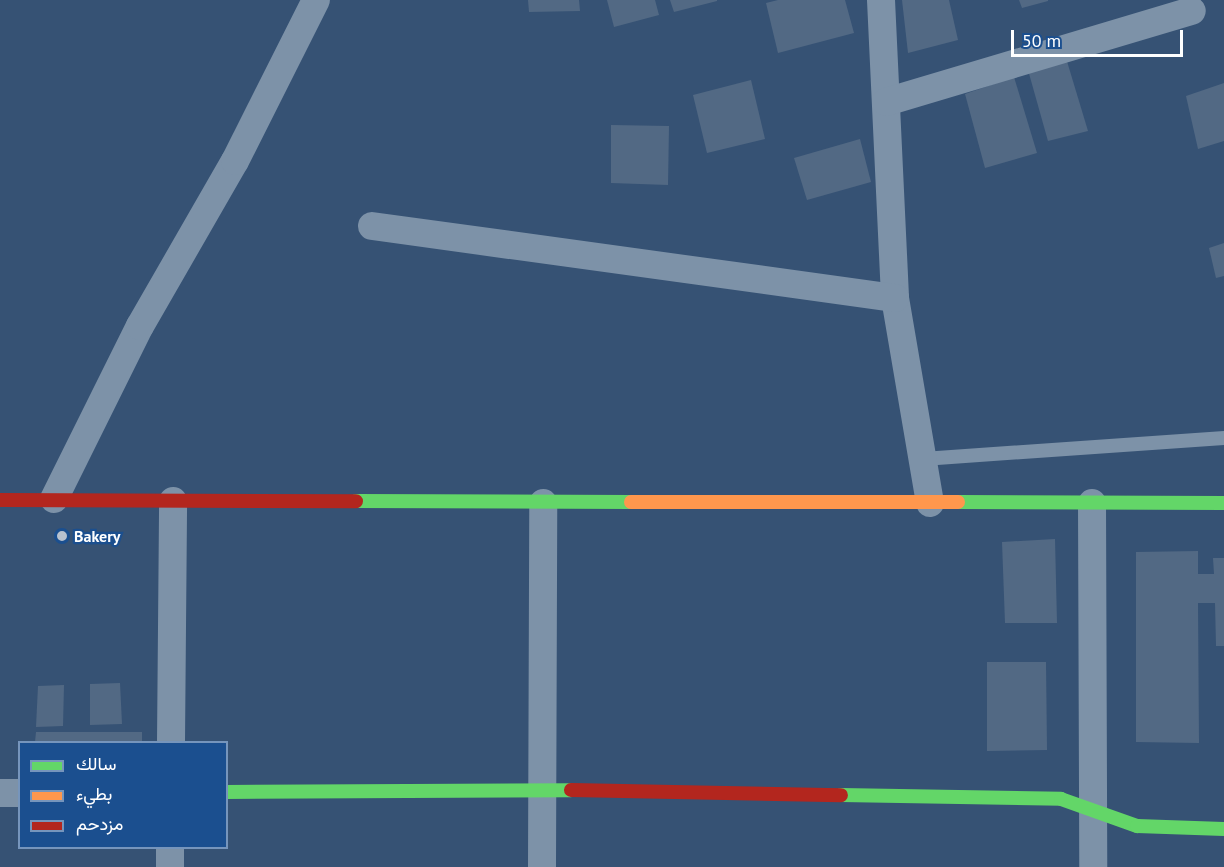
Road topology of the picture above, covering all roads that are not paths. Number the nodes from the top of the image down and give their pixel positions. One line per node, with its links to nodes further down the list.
1 (316, 0): 9 (street)
2 (881, 0): 4 (street)
3 (1192, 11): 4 (street)
4 (886, 102): 6 (street)
5 (372, 226): 6 (street)
6 (896, 298): 8 (street)
7 (1224, 438): 8 (lane)
8 (923, 459): 12 (street)
9 (54, 499): 10 (main road); 11 (main road)
10 (0, 500)
11 (173, 501): 13 (main road); 16 (street)
12 (930, 502): 13 (main road); 14 (main road)
13 (543, 503): 17 (street)
14 (1092, 503): 15 (main road); 21 (street)
15 (1224, 503)
16 (171, 741)
17 (543, 790): 18 (main road); 21 (main road); 25 (street)
18 (228, 792)
19 (0, 793): 20 (street)
20 (18, 793)
21 (1093, 810): 22 (main road); 26 (street)
22 (1224, 829)
23 (170, 849): 24 (street)
24 (170, 867)
25 (542, 867)
26 (1093, 867)

